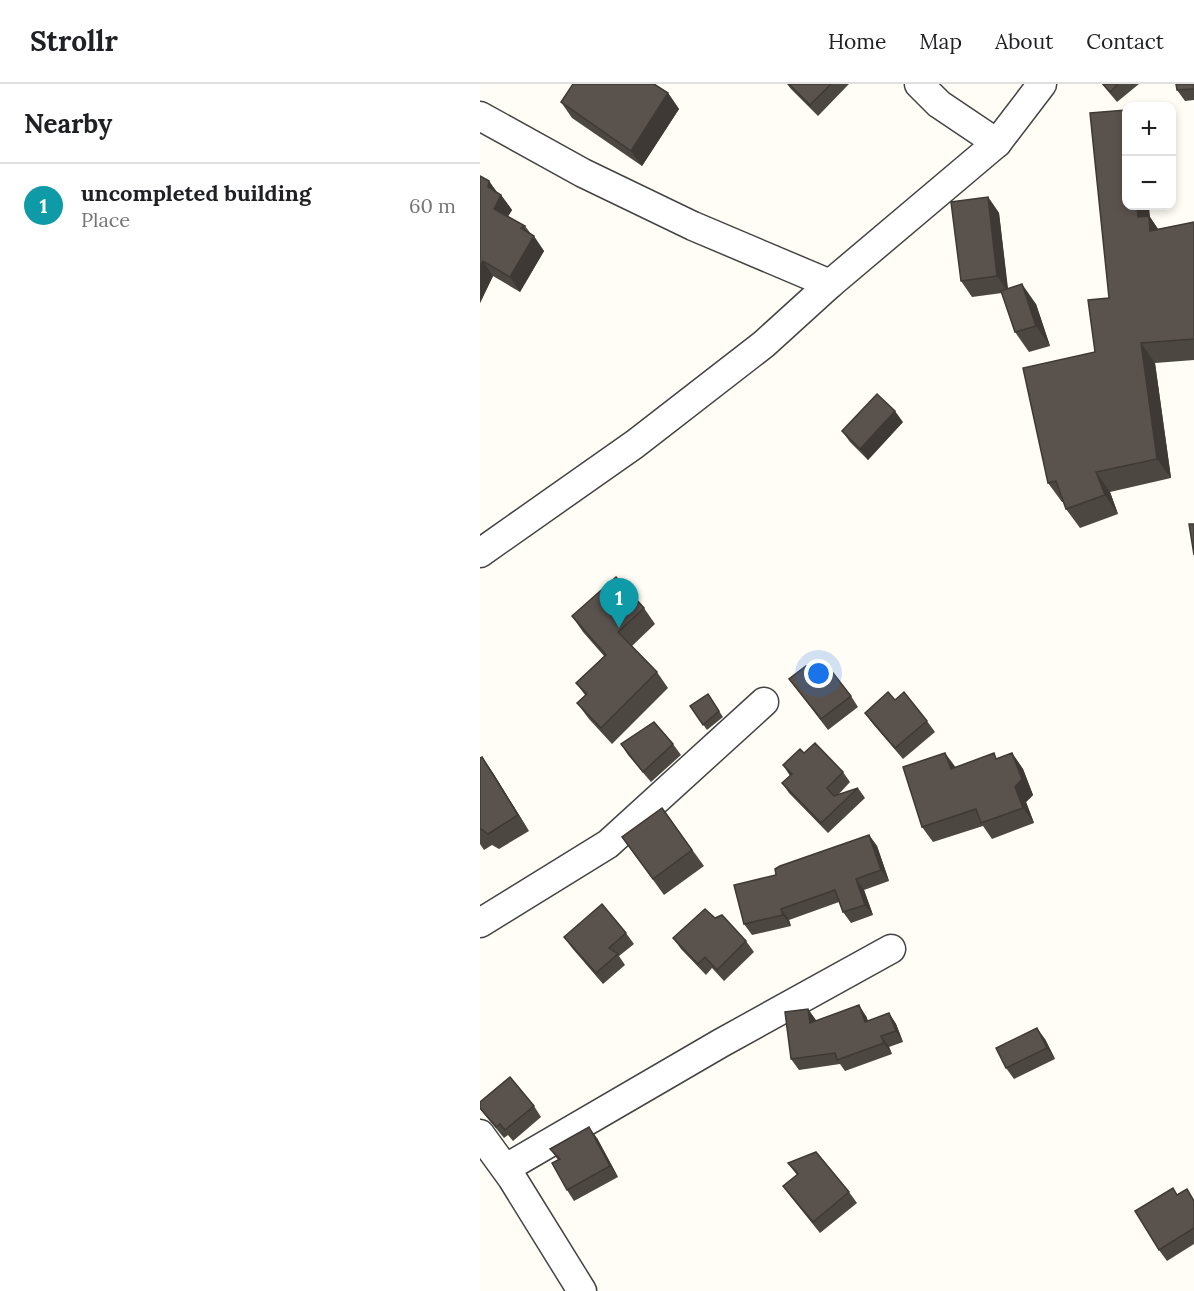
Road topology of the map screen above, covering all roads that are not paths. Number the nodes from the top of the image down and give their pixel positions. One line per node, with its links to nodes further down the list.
1 (918, 84): 4 (street)
2 (1042, 84): 4 (street)
3 (480, 116): 5 (street)
4 (997, 143): 5 (street)
5 (830, 284): 6 (street)
6 (480, 553)
7 (764, 702): 8 (street)
8 (480, 923)
9 (891, 949): 11 (street)
10 (480, 1134): 11 (street)
11 (506, 1168): 12 (street)
12 (582, 1291)

